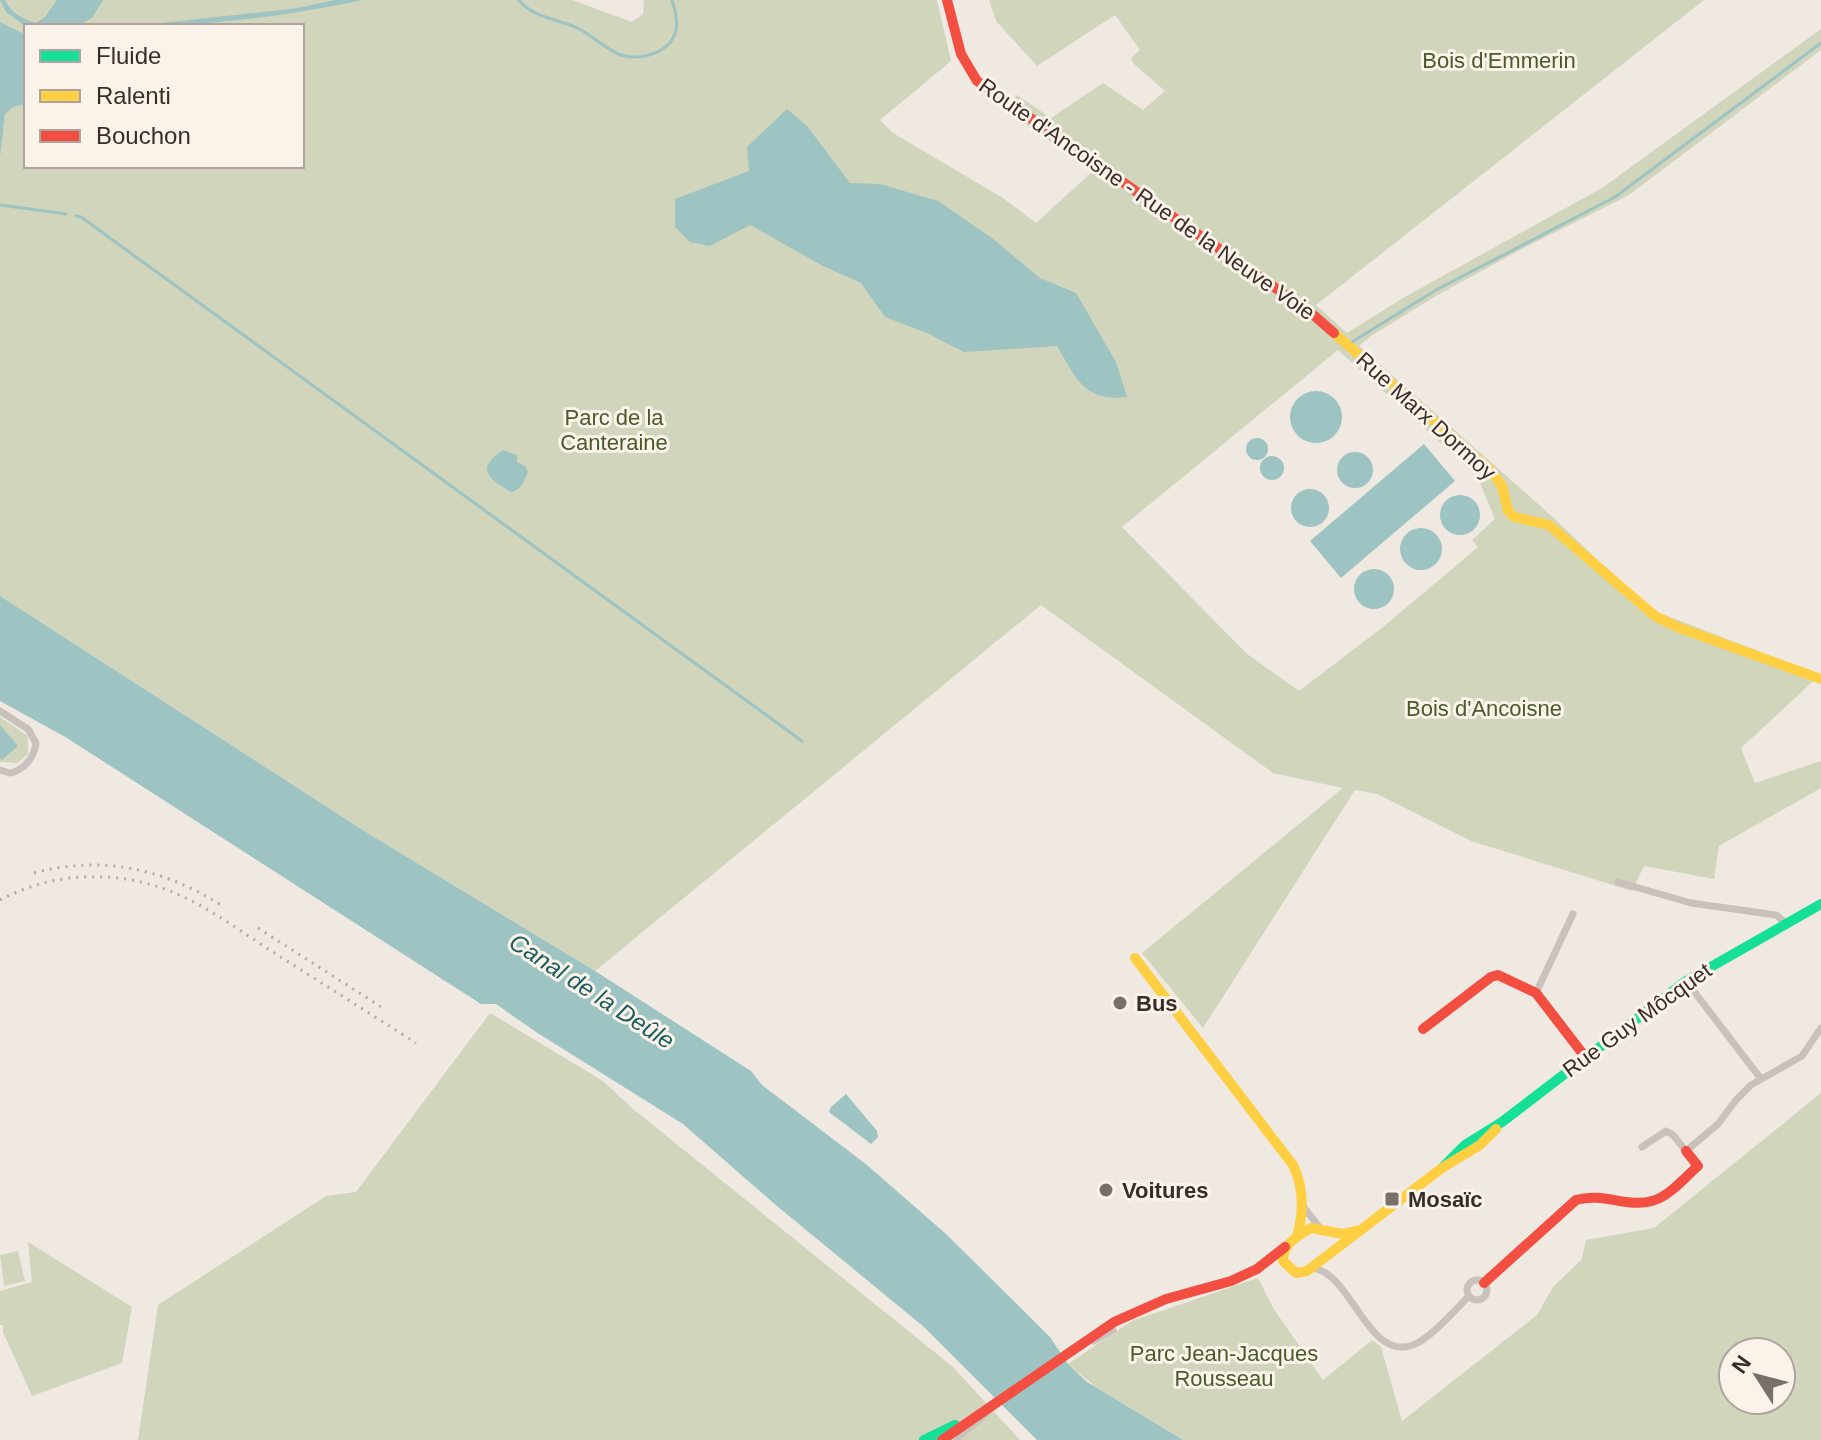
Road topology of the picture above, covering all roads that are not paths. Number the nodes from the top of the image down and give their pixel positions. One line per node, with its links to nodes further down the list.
1 (947, 0): 2 (street, Route d'Ancoisne - Rue de la Neuve Voie)
2 (1347, 344): 3 (street, Rue Marx Dormoy)
3 (1821, 679)
4 (0, 711): 5 (street)
5 (0, 770)
6 (1618, 882): 9 (street)
7 (1821, 904): 9 (street, Rue Guy Môcquet)
8 (1573, 914): 12 (street)
9 (1786, 923): 11 (street, Rue Guy Môcquet)
10 (1135, 958): 19 (street)
11 (1686, 981): 15 (street, Rue Guy Môcquet); 16 (street)
12 (1536, 993): 14 (street); 15 (street)
13 (1821, 1028): 16 (street)
14 (1423, 1029)
15 (1586, 1058): 21 (street, Rue Guy Môcquet)
16 (1761, 1079): 18 (street)
17 (1642, 1147): 18 (street)
18 (1686, 1151): 29 (street)
19 (1302, 1205): 20 (street); 22 (street)
20 (1323, 1229): 21 (street); 22 (street); 24 (street)
21 (1361, 1230): 24 (street, Rue Guy Môcquet)
22 (1296, 1238): 23 (street)
23 (1285, 1247): 26 (street); 27 (street)
24 (1330, 1254): 25 (street); 28 (street)
25 (1312, 1268): 27 (street); 28 (street)
26 (1257, 1269): 27 (street); 32 (street)
27 (1288, 1269)
28 (1329, 1274): 30 (street)
29 (1484, 1283): 30 (street); 30 (street)
30 (1469, 1296)
31 (1113, 1330): 32 (street)
32 (1085, 1343): 33 (street)
33 (986, 1411): 34 (street); 35 (street); 36 (street)
34 (924, 1440)
35 (942, 1440)
36 (957, 1440)

